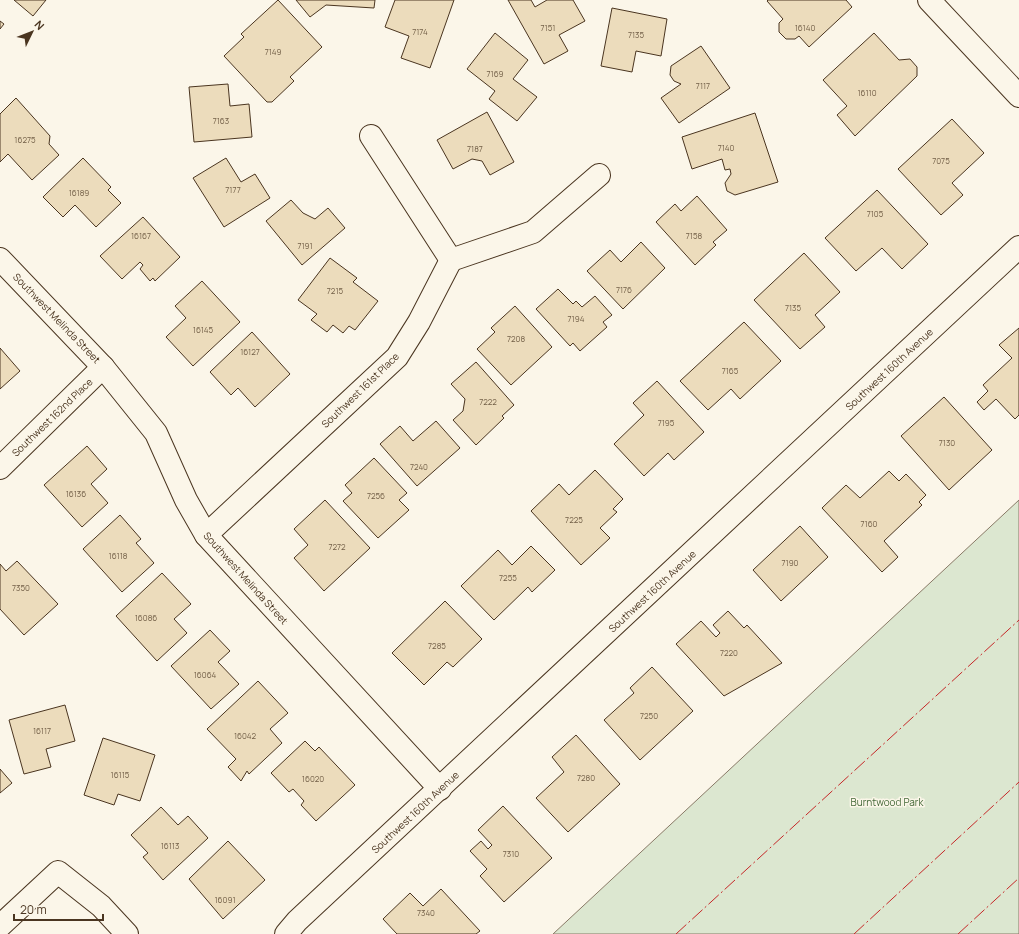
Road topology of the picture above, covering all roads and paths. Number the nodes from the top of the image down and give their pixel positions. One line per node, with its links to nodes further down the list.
1 (929, 0): 2 (street)
2 (1019, 96)
3 (371, 136): 7 (street)
4 (599, 175): 7 (street)
5 (1019, 248): 11 (street, Southwest 160th Avenue)
6 (0, 259): 8 (street, Southwest Melinda Street)
7 (451, 260): 10 (street, Southwest 161st Place)
8 (104, 367): 9 (street, Southwest 162nd Place); 10 (street, Southwest Melinda Street)
9 (0, 468)
10 (206, 535): 11 (street, Southwest Melinda Street)
11 (440, 789): 14 (street, Southwest 160th Avenue)
12 (0, 926): 13 (street)
13 (127, 934)
14 (286, 934)

